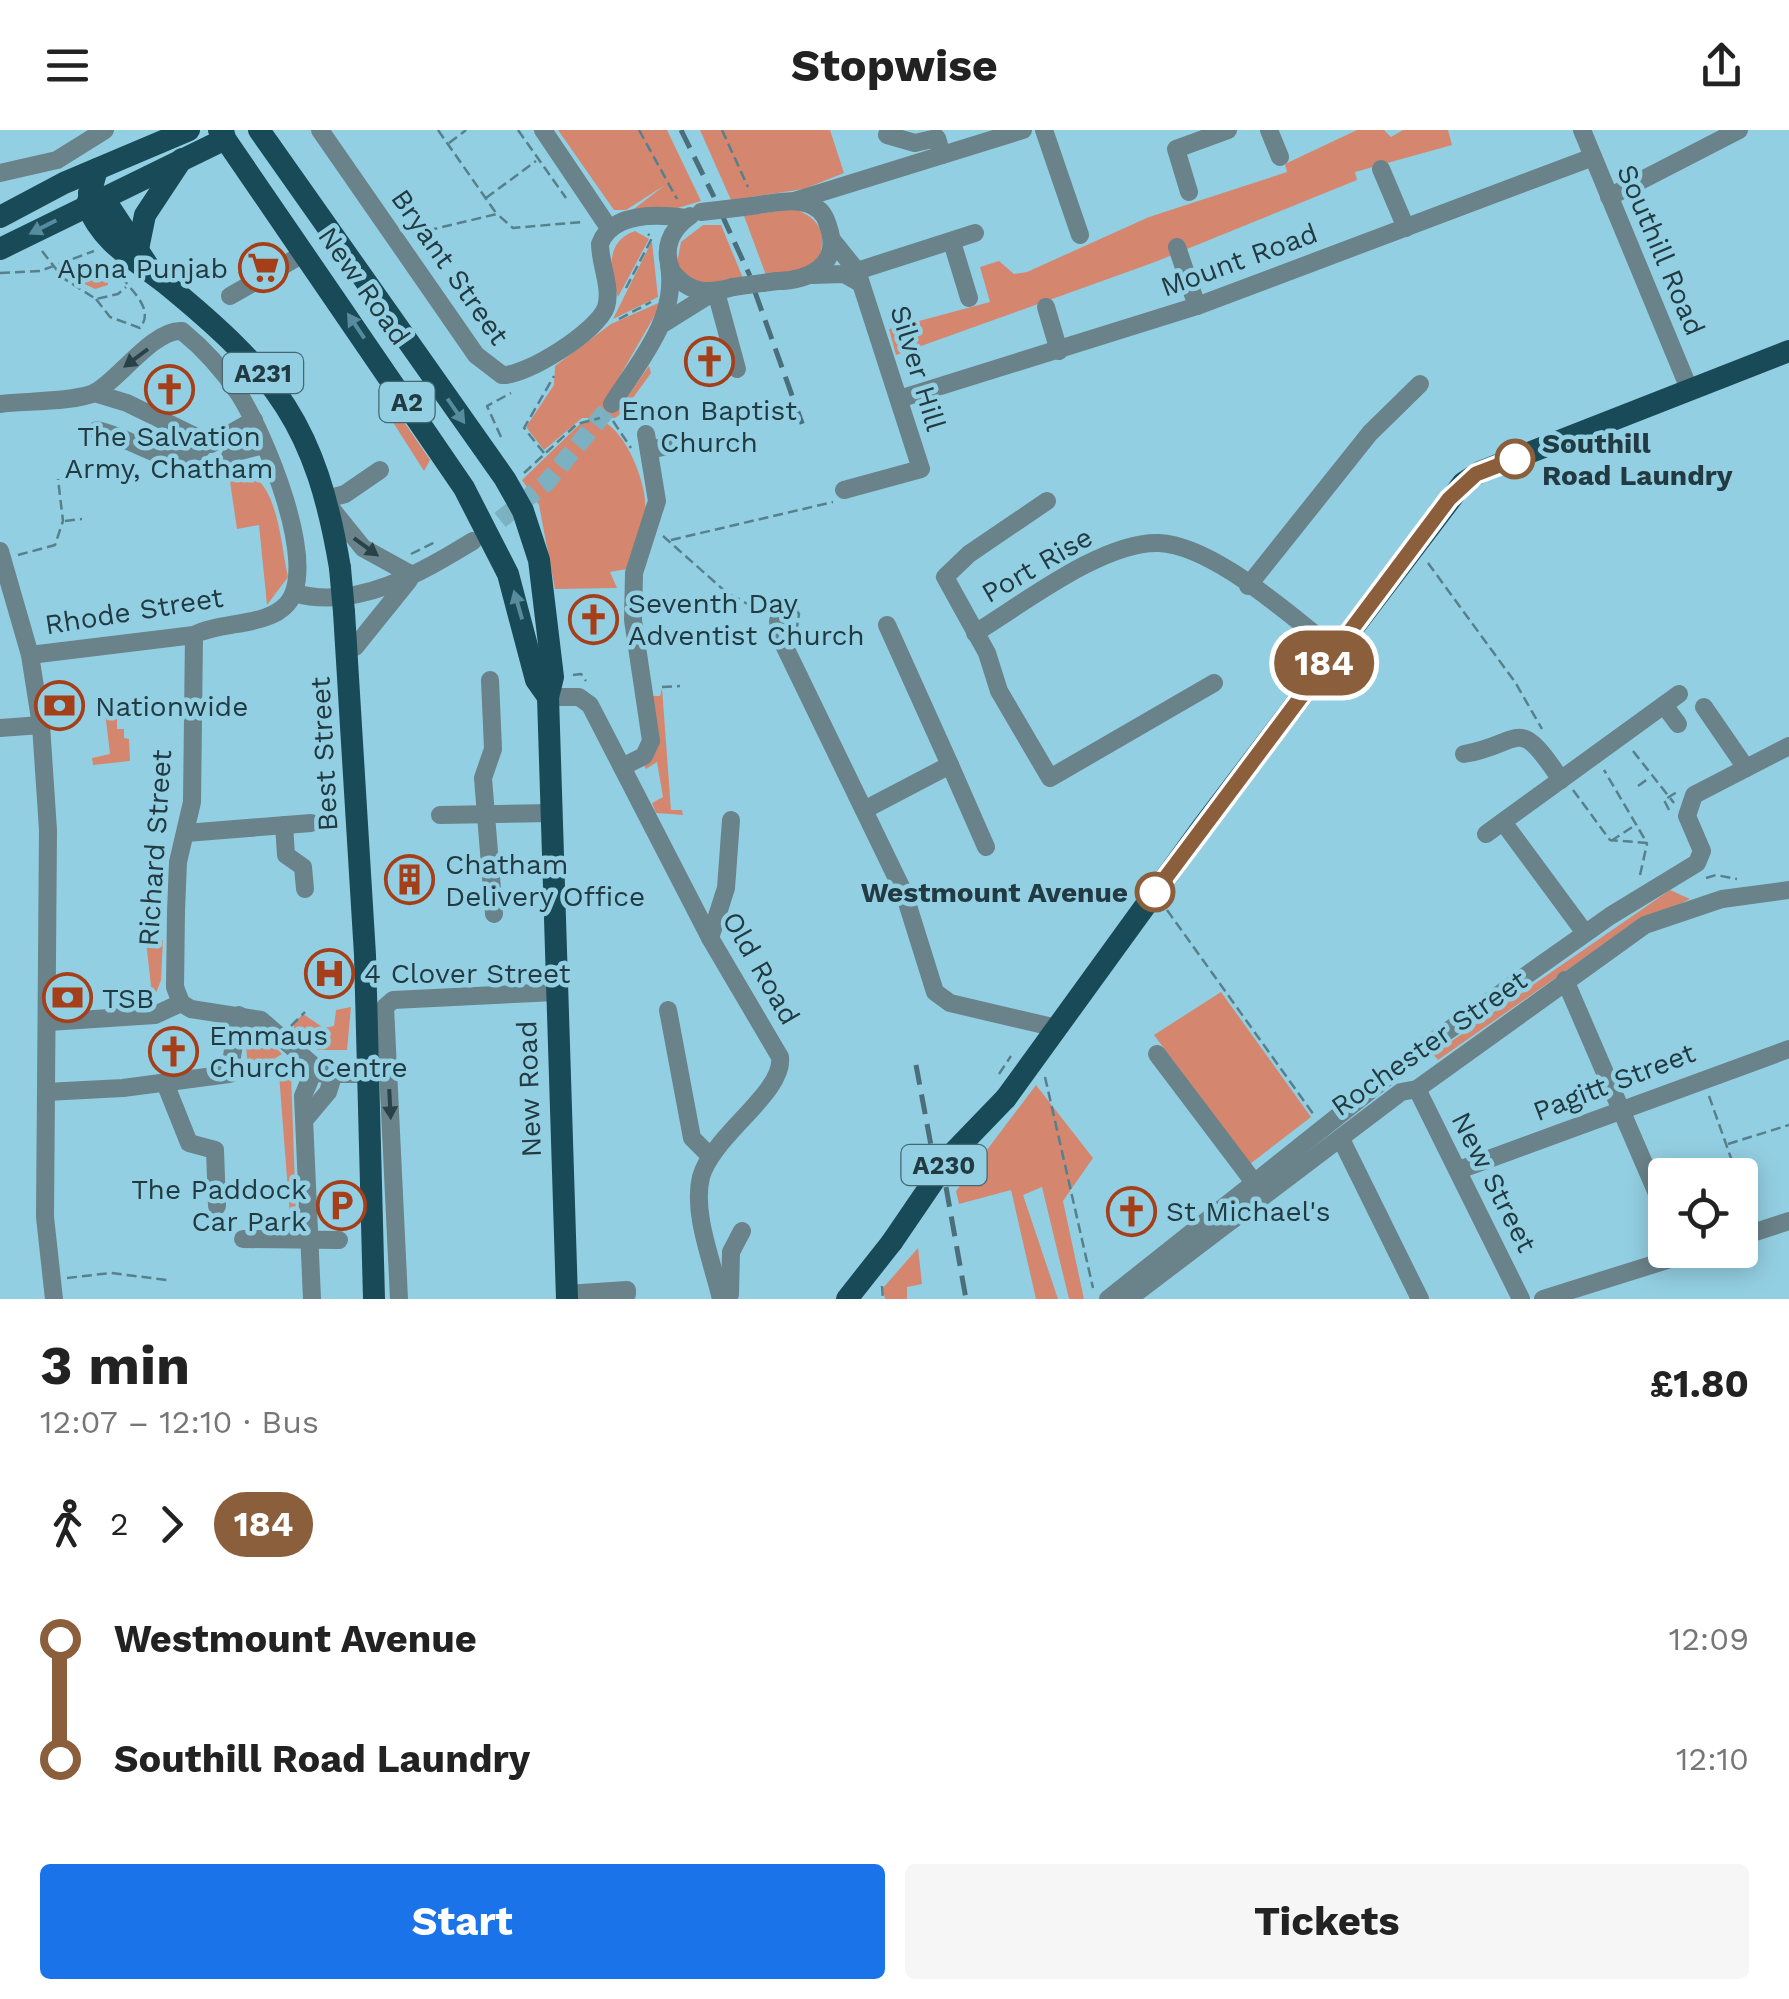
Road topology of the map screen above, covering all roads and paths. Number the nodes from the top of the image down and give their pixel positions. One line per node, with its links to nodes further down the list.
1 (106, 130): 27 (street)
2 (147, 130): 25 (main road)
3 (189, 130): 25 (main road)
4 (259, 130): 121 (main road, New Road / A2, one-way to 121)
5 (320, 130): 47 (street, Bryant Street)
6 (438, 130): 20 (path)
7 (466, 130): 20 (path)
8 (542, 130): 41 (street)
9 (638, 130): 38 (path)
10 (722, 130): 35 (path)
11 (1024, 130): 19 (street)
12 (1044, 130): 44 (street)
13 (1228, 130): 30 (street)
14 (1270, 130): 21 (street)
15 (1582, 130): 22 (street, Southill Road)
16 (1739, 130): 31 (street)
17 (222, 133): 23 (main road); 54 (main road, New Road / A2)
18 (886, 135): 19 (street)
19 (944, 141): 28 (street)
20 (448, 144): 33 (path)
21 (1280, 157)
22 (1593, 157): 31 (street, Southill Road); 42 (street, Mount Road)
23 (182, 159): 32 (main road); 52 (main road)
24 (538, 159): 33 (path)
25 (98, 169): 29 (main road); 32 (main road)
26 (1381, 169): 42 (street)
27 (1, 174)
28 (840, 186): 34 (street); 40 (street)
29 (46, 192): 32 (main road); 37 (main road)
30 (1188, 192)
31 (1609, 197): 79 (street, Southill Road)
32 (93, 198): 52 (main road, Best Street / A231); 57 (main road, one-way to 57); 60 (main road, Best Street / A231)
33 (485, 198): 36 (path)
34 (794, 201): 35 (street); 40 (street)
35 (751, 206): 38 (street, bridge)
36 (497, 214): 41 (path); 47 (path)
37 (0, 216)
38 (691, 216): 39 (street); 55 (street)
39 (640, 219): 41 (street); 55 (street)
40 (826, 219): 48 (street)
41 (605, 222): 75 (street, Bryant Street)
42 (1406, 228): 69 (street, Mount Road)
43 (975, 233): 50 (street)
44 (1080, 236)
45 (652, 238): 55 (path)
46 (86, 240): 53 (path)
47 (397, 240): 75 (street, Bryant Street)
48 (832, 240): 61 (street); 62 (street, Silver Hill)
49 (45, 242): 58 (path)
50 (952, 242): 62 (street); 67 (street)
51 (1177, 247): 69 (street)
52 (138, 249): 60 (main road, Best Street / A231)
53 (95, 250): 56 (path); 58 (path)
54 (305, 253): 65 (street); 121 (main road, New Road / A2, one-way to 54)
55 (664, 255): 64 (street); 72 (street)
56 (102, 258)
57 (5, 263): 58 (path)
58 (52, 265): 68 (path)
59 (116, 271): 63 (path)
60 (152, 273): 98 (main road, Best Street / A231)
61 (812, 275): 62 (street, Silver Hill); 64 (street, Silver Hill, bridge)
62 (859, 277): 81 (street, Silver Hill)
63 (128, 286): 68 (path); 68 (path)
64 (720, 290): 72 (street); 76 (street)
65 (230, 296)
66 (660, 298): 71 (path)
67 (968, 298)
68 (96, 299)
69 (1197, 306): 73 (street, Mount Road)
70 (1046, 307): 73 (street)
71 (612, 323)
72 (664, 324): 83 (street)
73 (1059, 350): 81 (street, Mount Road)
74 (1789, 351): 79 (main road, A230)
75 (547, 357): 91 (path)
76 (737, 370)
77 (1420, 384): 109 (street)
78 (516, 388): 86 (path)
79 (1690, 391): 116 (main road, A230)
80 (94, 393): 82 (street); 84 (street, one-way to 80); 87 (street)
81 (899, 399): 96 (street, Silver Hill)
82 (0, 404)
83 (612, 404)
84 (254, 420): 87 (street); 88 (street)
85 (97, 430): 87 (street)
86 (502, 439)
87 (206, 443)
88 (264, 445): 93 (street); 110 (street)
89 (629, 445): 91 (path)
90 (672, 445): 101 (street)
91 (545, 454): 92 (path)
92 (517, 462)
93 (224, 468)
94 (380, 470): 98 (street)
95 (58, 479): 100 (path)
96 (852, 488): 104 (path)
97 (1046, 501): 114 (street, Port Rise)
98 (328, 502): 108 (street, one-way to 108); 117 (main road, Best Street / A231, bridge)
99 (82, 519): 100 (path)
100 (63, 522): 105 (path)
101 (649, 524): 104 (path); 132 (street)
102 (438, 541): 106 (path)
103 (473, 541): 108 (street)
104 (669, 541): 111 (path)
105 (1, 555): 118 (street)
106 (403, 555)
107 (1417, 566): 126 (path)
108 (412, 575): 110 (street); 117 (street)
109 (1248, 586): 114 (street, Port Rise); 116 (street, Port Rise)
110 (294, 593): 115 (street, Rhode Street)
111 (761, 610)
112 (778, 621): 139 (street)
113 (887, 625): 131 (street)
114 (975, 632): 120 (street, Port Rise)
115 (194, 635): 118 (street, Rhode Street); 149 (street, Richard Street)
116 (1334, 649): 171 (main road, A230)
117 (348, 650): 176 (main road, Best Street / A231)
118 (30, 655): 124 (street)
119 (490, 680): 141 (street)
120 (1214, 683)
121 (548, 697): 132 (street, Old Road); 140 (main road, New Road / A2)
122 (1704, 707): 133 (street)
123 (1678, 724): 135 (street)
124 (42, 725): 125 (street); 169 (street)
125 (0, 728)
126 (1542, 729)
127 (1627, 743): 134 (path)
128 (1789, 746): 133 (street)
129 (1464, 754): 135 (street)
130 (1599, 763): 147 (path)
131 (950, 766): 139 (street); 153 (street)
132 (622, 767): 162 (street, Old Road)
133 (1746, 768): 161 (street)
134 (1651, 777): 136 (path); 138 (path)
135 (1568, 784): 145 (street); 151 (path)
136 (1638, 786)
137 (1687, 787): 138 (path)
138 (1667, 798): 144 (path)
139 (864, 810): 171 (street)
140 (553, 813): 141 (street); 164 (main road, New Road / A2)
141 (488, 814): 142 (street); 159 (street)
142 (440, 815)
143 (731, 820): 162 (street)
144 (1675, 821)
145 (1503, 822): 150 (street); 161 (street)
146 (311, 823): 148 (street)
147 (1638, 823): 151 (path); 152 (path)
148 (284, 825): 149 (street); 155 (street)
149 (188, 827): 165 (street, Richard Street)
150 (1486, 834)
151 (1611, 841): 152 (path)
152 (1647, 842): 154 (path)
153 (986, 847)
154 (1638, 883)
155 (305, 890)
156 (1789, 890): 163 (street, Rochester Street)
157 (1169, 900): 158 (path)
158 (1164, 906): 160 (path); 185 (path)
159 (494, 914)
160 (1155, 919)
161 (1586, 933): 185 (street)
162 (710, 938): 188 (street, Old Road)
163 (1565, 980): 181 (street, Rochester Street); 183 (street)
164 (556, 992): 206 (main road, New Road / A2); 210 (street, one-way to 210)
165 (182, 1002): 167 (street); 169 (street)
166 (668, 1010): 188 (street)
167 (239, 1015): 175 (street); 179 (street)
168 (280, 1018): 170 (path)
169 (49, 1022): 182 (street)
170 (291, 1028)
171 (1057, 1028): 204 (main road, A230, bridge)
172 (1789, 1048): 177 (street, Pagitt Street)
173 (1158, 1054): 192 (street)
174 (284, 1060): 178 (path)
175 (324, 1073): 176 (street); 198 (street)
176 (370, 1074): 209 (main road, Best Street / A231)
177 (1702, 1077): 183 (street, Pagitt Street); 187 (path)
178 (247, 1078)
179 (165, 1084): 182 (street); 193 (street)
180 (1032, 1086): 205 (path)
181 (1417, 1089): 186 (street, Rochester Street); 190 (street, New Street)
182 (46, 1092): 201 (street)
183 (1622, 1109): 190 (street, Pagitt Street); 191 (street)
184 (1789, 1125): 187 (path)
185 (1323, 1127): 192 (street)
186 (1341, 1139): 212 (street, Rochester Street); 213 (street)
187 (1727, 1144): 189 (path)
188 (710, 1156): 211 (street, Old Road)
189 (1732, 1158)
190 (1459, 1170): 214 (street, New Street)
191 (1648, 1171)
192 (1253, 1181): 205 (street)
193 (217, 1206)
194 (1788, 1227): 196 (street)
195 (742, 1232): 211 (street)
196 (1758, 1232)
197 (243, 1239): 198 (street)
198 (308, 1240): 199 (street); 208 (street)
199 (339, 1240)
200 (1648, 1265): 215 (street)
201 (50, 1279): 202 (path); 207 (street)
202 (168, 1280)
203 (627, 1294): 206 (street)
204 (853, 1296)
205 (1101, 1296)
206 (567, 1297)
207 (54, 1299)
208 (312, 1299)
209 (374, 1299)
210 (400, 1299)
211 (721, 1299)
212 (1128, 1299)
213 (1420, 1299)
214 (1521, 1299)
215 (1543, 1299)

